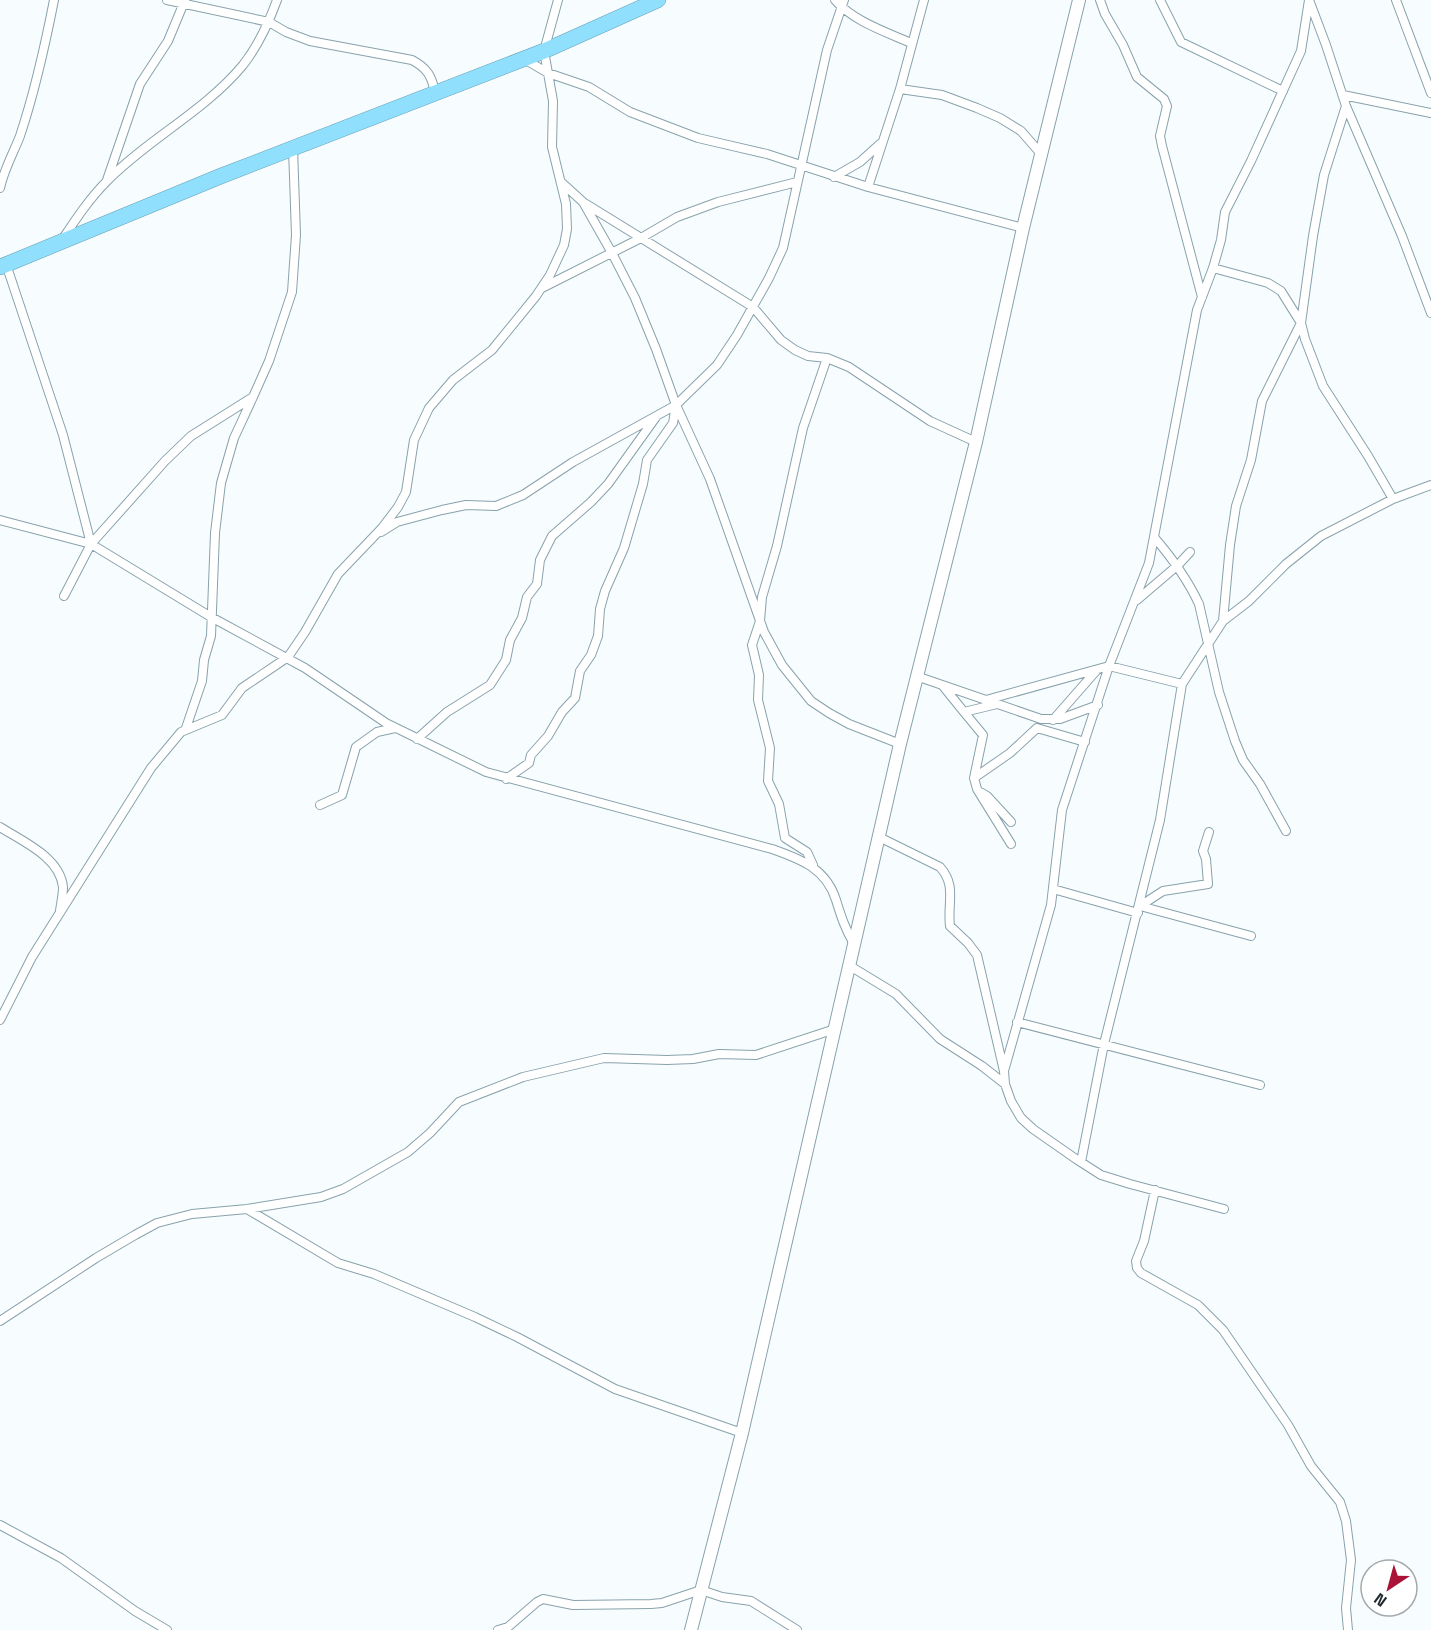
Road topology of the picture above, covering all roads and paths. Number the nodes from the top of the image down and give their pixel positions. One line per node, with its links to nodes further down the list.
1 (54, 0): 36 (street)
2 (167, 0): 13 (street)
3 (277, 0): 15 (street)
4 (558, 0): 17 (street)
5 (658, 0): 17 (highway)
6 (835, 0): 14 (street)
7 (924, 0): 16 (street)
8 (1079, 0): 29 (main road)
9 (1100, 0): 45 (street)
10 (1160, 0): 21 (street)
11 (1309, 0): 21 (street); 24 (street)
12 (1396, 0): 23 (street)
13 (184, 2): 15 (street); 32 (street)
14 (843, 4): 16 (street); 30 (street)
15 (269, 22): 22 (street); 32 (street)
16 (911, 44): 20 (street)
17 (544, 51): 18 (highway); 19 (street)
18 (524, 59): 19 (street); 22 (highway)
19 (548, 74): 30 (street); 33 (street)
20 (900, 89): 27 (street); 29 (street)
21 (1283, 91): 43 (street)
22 (435, 93): 28 (highway)
23 (1431, 93)
24 (1343, 94): 25 (street); 26 (street)
25 (1346, 106): 47 (street); 48 (street)
26 (1431, 113)
27 (882, 142): 31 (street); 35 (street)
28 (293, 148): 40 (highway); 50 (street)
29 (1042, 154): 38 (main road)
30 (802, 165): 31 (street); 34 (street)
31 (834, 177): 35 (street)
32 (107, 181): 40 (street)
33 (560, 181): 37 (street); 44 (street)
34 (798, 182): 39 (street); 46 (street)
35 (868, 187): 38 (street)
36 (0, 188)
37 (583, 202): 39 (street); 41 (street)
38 (1023, 228): 53 (main road)
39 (641, 238): 41 (street); 46 (street)
40 (61, 242): 42 (highway)
41 (612, 253): 44 (street); 51 (street)
42 (3, 265): 59 (street)
43 (1213, 267): 45 (street); 48 (street)
44 (543, 287): 58 (street)
45 (1202, 297): 57 (street)
46 (753, 307): 49 (street); 51 (street)
47 (1431, 313)
48 (1301, 323): 55 (street); 66 (street)
49 (827, 358): 53 (street); 65 (street)
50 (253, 397): 59 (street); 64 (street)
51 (676, 405): 52 (street); 65 (street); 85 (street)
52 (658, 414): 58 (street); 81 (street)
53 (976, 442): 71 (main road)
54 (1431, 485): 55 (street)
55 (1393, 500): 66 (street)
56 (0, 520): 59 (street)
57 (1154, 537): 61 (street); 63 (street)
58 (370, 538): 68 (street)
59 (91, 544): 62 (street); 64 (street)
60 (1190, 552): 61 (street)
61 (1178, 565): 63 (street); 67 (street)
62 (64, 596)
63 (1135, 601): 69 (street)
64 (211, 616): 68 (street); 79 (street)
65 (760, 621): 83 (street); 94 (street)
66 (1223, 621): 67 (street)
67 (1207, 647): 72 (street); 90 (street)
68 (288, 657): 79 (street); 80 (street)
69 (1109, 666): 70 (street); 72 (street); 76 (street)
70 (1097, 669): 74 (street); 78 (street)
71 (918, 677): 73 (street); 83 (main road)
72 (1182, 684): 96 (street)
73 (943, 686): 74 (street); 77 (street)
74 (986, 700): 75 (street)
75 (998, 704): 77 (street); 78 (street)
76 (1098, 705): 78 (street); 82 (street)
77 (964, 712): 84 (street)
78 (1053, 720)
79 (186, 728): 97 (street)
80 (396, 728): 81 (street); 87 (street)
81 (417, 739): 85 (street)
82 (1085, 742): 84 (street); 95 (street)
83 (900, 744): 92 (main road)
84 (974, 778): 86 (street)
85 (506, 779): 94 (street)
86 (978, 791): 88 (street); 93 (street)
87 (320, 805)
88 (1011, 822)
89 (0, 827): 97 (street)
90 (1286, 831)
91 (1209, 832): 96 (street)
92 (879, 837): 99 (main road); 105 (street)
93 (1011, 844)
94 (813, 866): 99 (street)
95 (1053, 889): 96 (street); 102 (street)
96 (1139, 910): 98 (street); 104 (street)
97 (59, 914): 101 (street)
98 (1251, 936)
99 (854, 944): 100 (main road)
100 (850, 966): 103 (main road); 106 (street)
101 (0, 1020)
102 (1017, 1022): 104 (street); 105 (street)
103 (835, 1029): 110 (street); 113 (main road)
104 (1104, 1044): 107 (street); 108 (street)
105 (1004, 1071): 106 (street)
106 (1005, 1084): 108 (street)
107 (1260, 1085)
108 (1081, 1162): 109 (street)
109 (1155, 1190): 111 (street); 120 (street)
110 (248, 1209): 112 (street); 113 (street)
111 (1224, 1209)
112 (0, 1321)
113 (742, 1432): 115 (main road)
114 (0, 1525): 116 (street)
115 (701, 1590): 117 (street); 118 (main road); 119 (street)
116 (167, 1630)
117 (498, 1630)
118 (691, 1630)
119 (797, 1630)
120 (1348, 1630)

